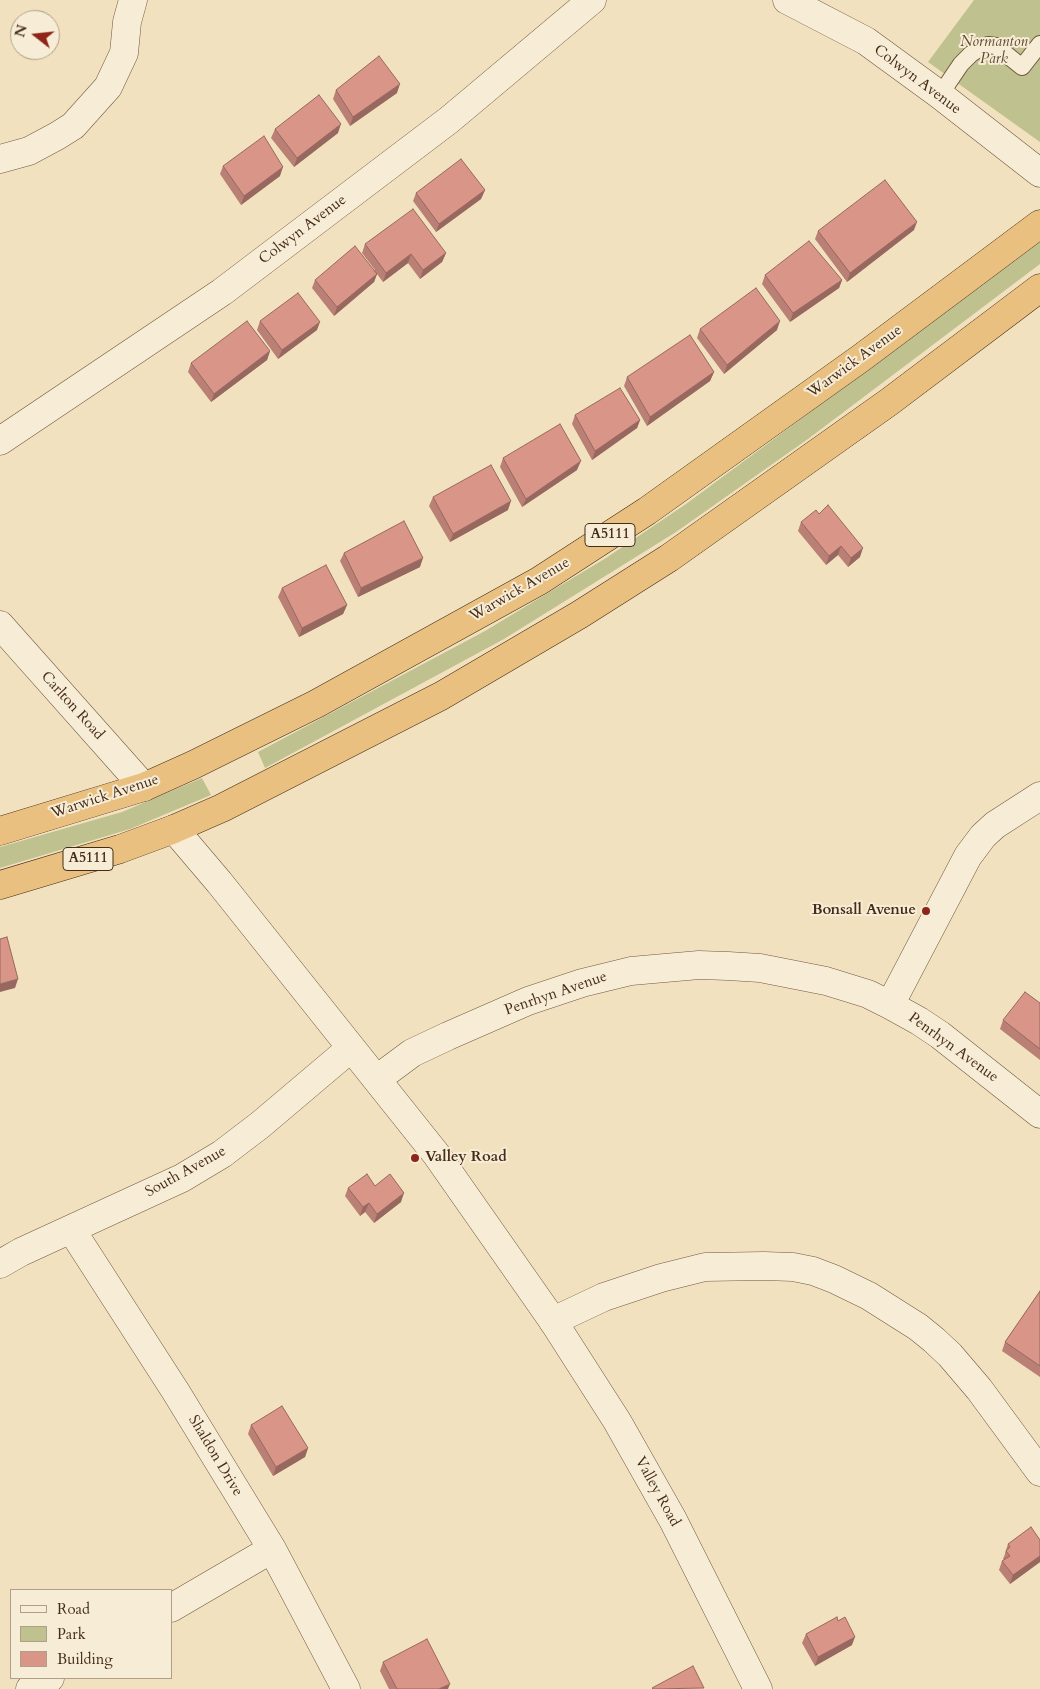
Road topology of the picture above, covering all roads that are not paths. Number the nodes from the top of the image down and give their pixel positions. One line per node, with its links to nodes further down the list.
1 (133, 0): 6 (street)
2 (592, 0): 10 (street, Colwyn Avenue)
3 (787, 0): 5 (street, Colwyn Avenue)
4 (1040, 44): 5 (lane)
5 (940, 95): 7 (street, Colwyn Avenue)
6 (0, 159)
7 (1040, 173)
8 (1040, 224): 12 (highway, Warwick Avenue / A5111)
9 (1040, 288): 14 (highway, A5111)
10 (0, 441)
11 (0, 625): 12 (street, Carlton Road)
12 (144, 787): 15 (highway, Warwick Avenue / A5111)
13 (1040, 796): 17 (street)
14 (174, 829): 16 (highway, A5111); 18 (street, Valley Road)
15 (0, 831)
16 (0, 885)
17 (890, 1005): 19 (street, Penrhyn Avenue); 20 (street, Penrhyn Avenue)
18 (351, 1048): 19 (street, Valley Road); 21 (street, South Avenue)
19 (377, 1079): 23 (street, Valley Road)
20 (1040, 1114)
21 (71, 1229): 22 (street, South Avenue); 25 (street, Shaldon Drive)
22 (0, 1264)
23 (553, 1321): 24 (street); 30 (street, Valley Road)
24 (1040, 1472)
25 (272, 1549): 26 (street); 29 (street, Shaldon Drive)
26 (172, 1607)
27 (48, 1679): 28 (street)
28 (30, 1689)
29 (346, 1689)
30 (758, 1689)

